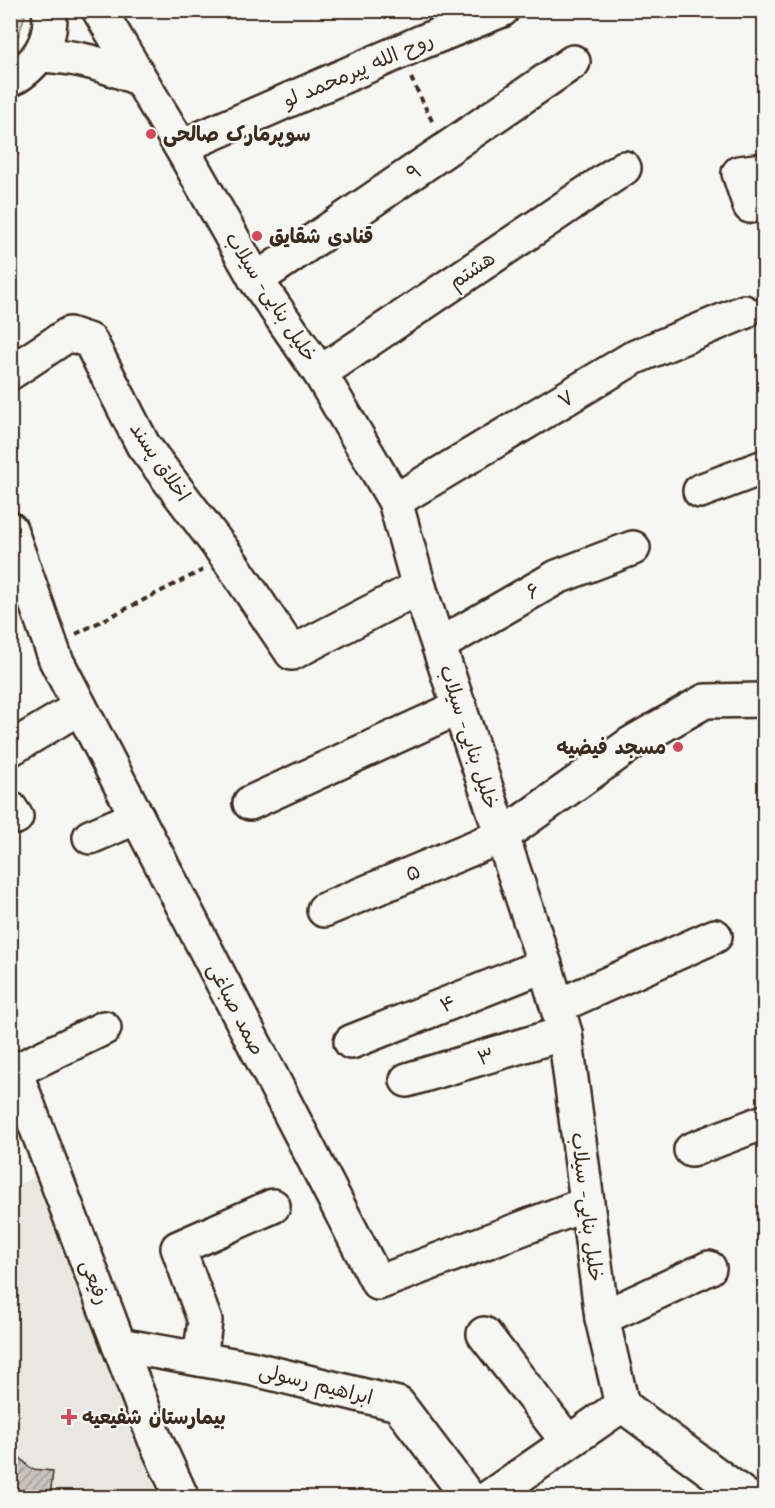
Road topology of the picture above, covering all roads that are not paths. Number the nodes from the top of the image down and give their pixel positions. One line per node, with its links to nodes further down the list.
1 (49, 10): 4 (street)
2 (99, 10): 6 (street, خلیل بنایی- سیلاب)
3 (502, 10): 8 (street, روح الله پیرمحمد لو)
4 (40, 54): 6 (street); 7 (street)
5 (573, 62): 12 (street, ۹)
6 (138, 78): 8 (street, خلیل بنایی- سیلاب)
7 (10, 80)
8 (182, 147): 12 (street, خلیل بنایی- سیلاب)
9 (624, 168): 15 (street, هشتم)
10 (765, 170): 11 (street)
11 (750, 206)
12 (256, 280): 15 (street, خلیل بنایی- سیلاب)
13 (744, 312): 18 (street, ۷)
14 (10, 373): 21 (street, اخلاق پسند)
15 (320, 373): 18 (street, خلیل بنایی- سیلاب)
16 (765, 467): 17 (street)
17 (700, 491)
18 (395, 501): 21 (street, خلیل بنایی- سیلاب)
19 (13, 546): 24 (street, صمد صباغی)
20 (633, 549): 22 (street, ۶)
21 (419, 587): 22 (street, خلیل بنایی- سیلاب)
22 (439, 645): 25 (street, خلیل بنایی- سیلاب)
23 (765, 700): 29 (street, ۵)
24 (80, 706): 26 (street); 28 (street, صمد صباغی)
25 (460, 708): 27 (street); 29 (street, خلیل بنایی- سیلاب)
26 (10, 749)
27 (250, 803)
28 (137, 817): 30 (street); 41 (street, صمد صباغی)
29 (502, 836): 31 (street, ۵); 33 (street, خلیل بنایی- سیلاب)
30 (90, 837)
31 (324, 910)
32 (715, 936): 34 (street, ۳)
33 (545, 965): 34 (street, خلیل بنایی- سیلاب); 36 (street, ۴)
34 (561, 1020): 38 (street, ۳); 41 (street, خلیل بنایی- سیلاب)
35 (104, 1028): 37 (street)
36 (351, 1042)
37 (13, 1069): 46 (street, رفیعی)
38 (407, 1080)
39 (765, 1122): 40 (street)
40 (691, 1150)
41 (586, 1204): 44 (street, خلیل بنایی- سیلاب)
42 (273, 1206): 47 (street)
43 (709, 1268): 44 (street)
44 (602, 1318): 48 (street, خلیل بنایی- سیلاب)
45 (484, 1334): 49 (street)
46 (119, 1345): 47 (street, ابراهیم رسولی); 50 (street, رفیعی)
47 (200, 1359): 51 (street, ابراهیم رسولی)
48 (622, 1404): 49 (street); 53 (street)
49 (568, 1442): 52 (street)
50 (182, 1497)
51 (469, 1497)
52 (488, 1497)
53 (748, 1497)

